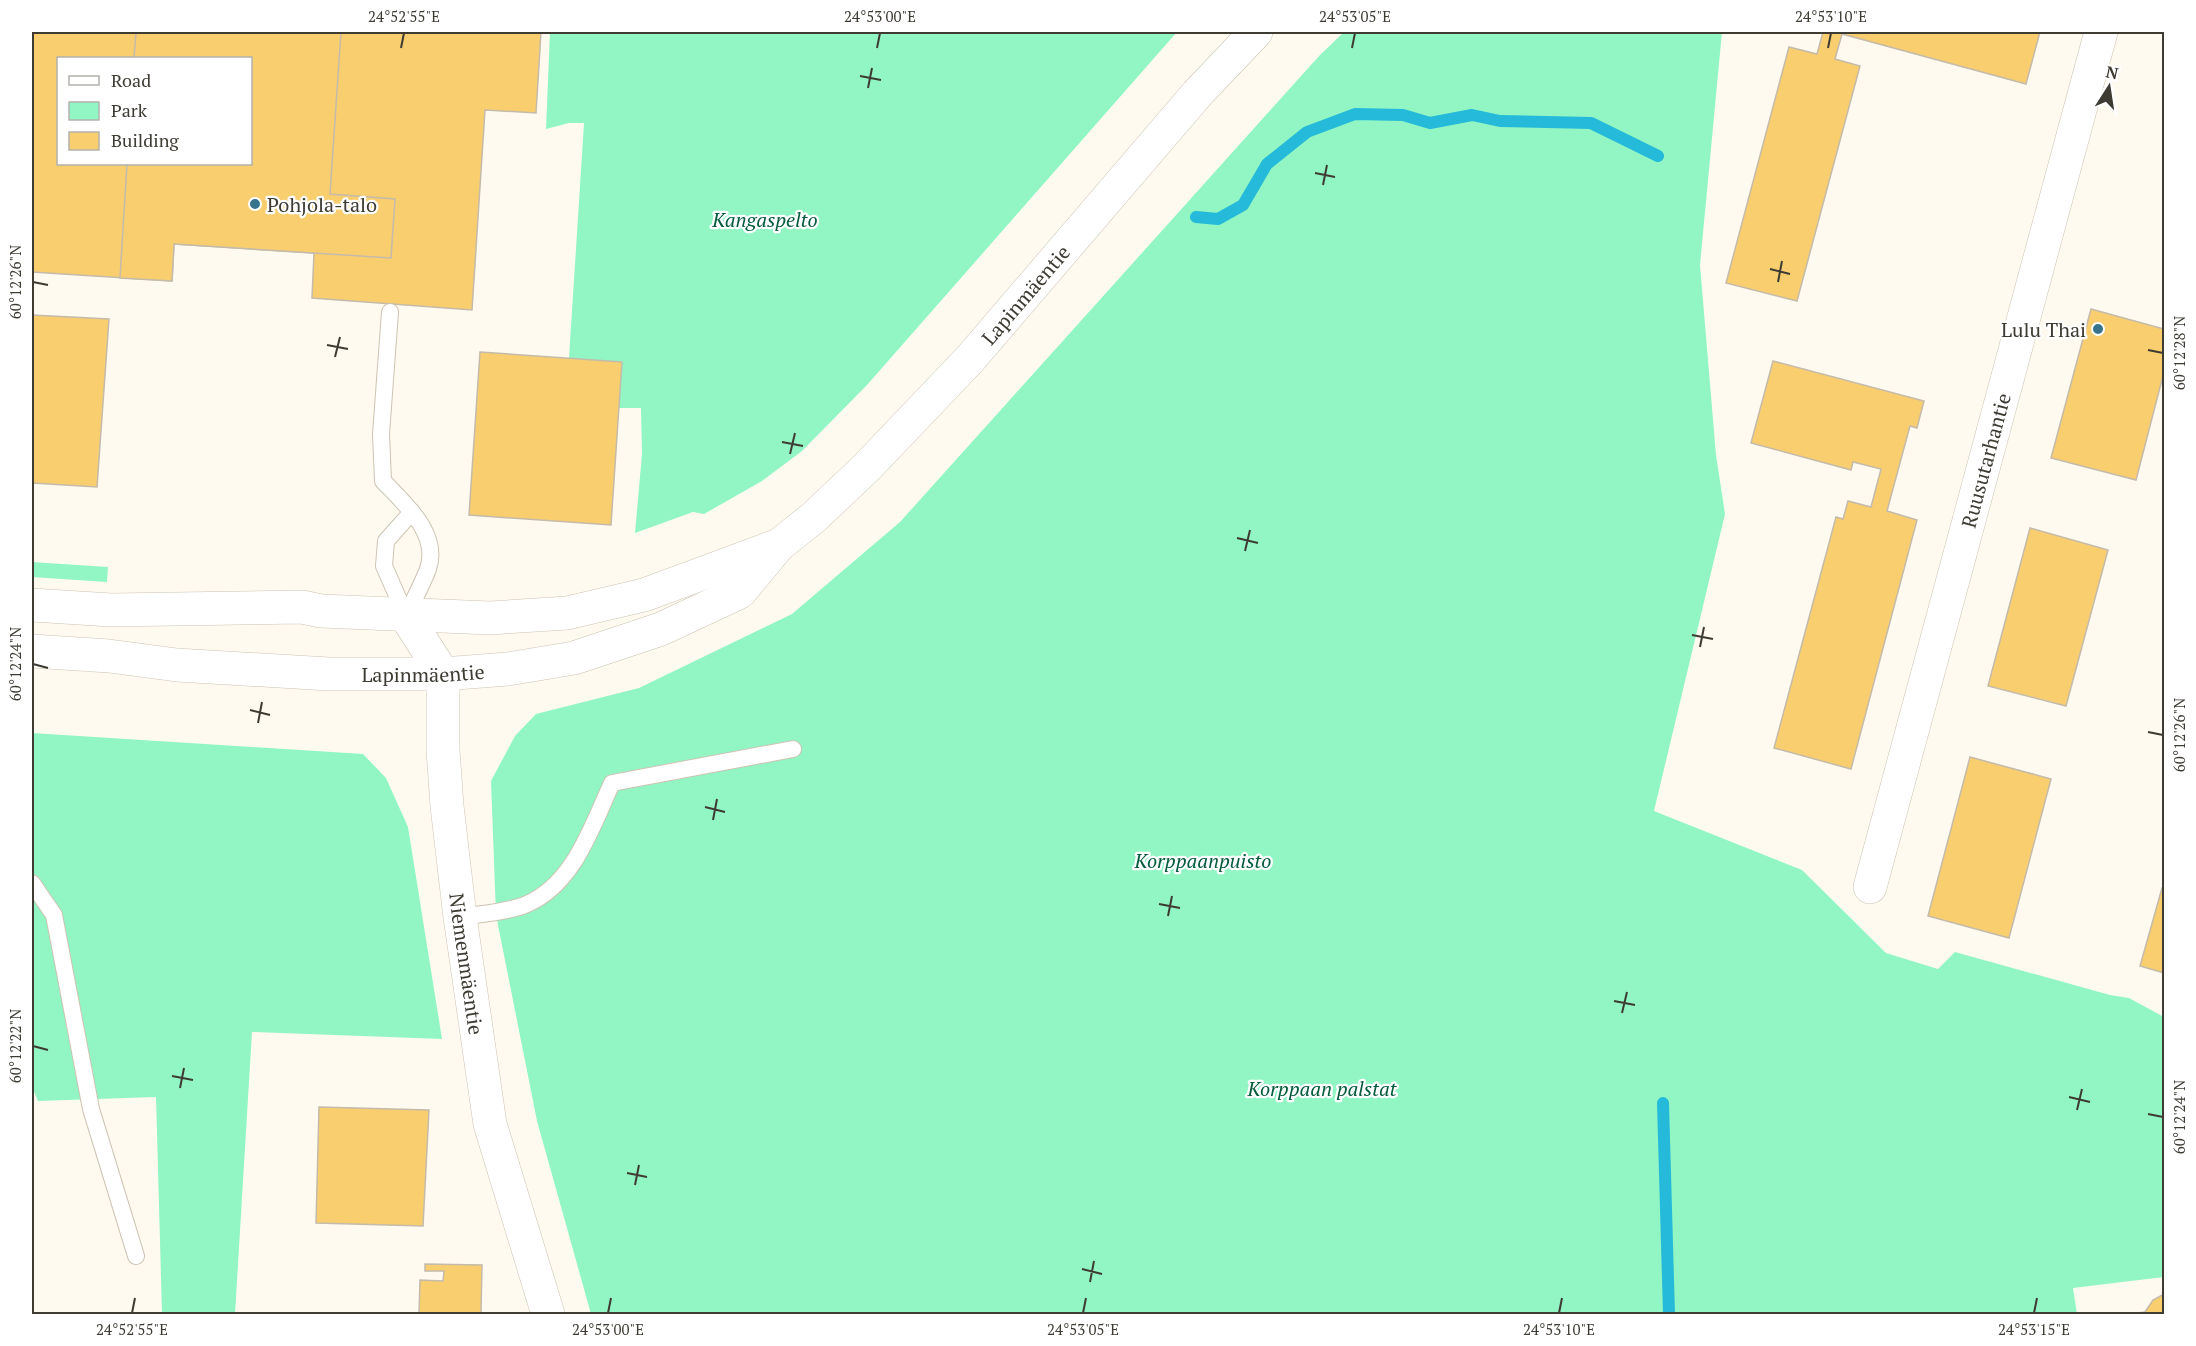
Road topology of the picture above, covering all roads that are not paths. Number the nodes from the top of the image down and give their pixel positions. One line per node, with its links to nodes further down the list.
1 (1256, 32): 5 (street, Lapinmäentie)
2 (2101, 32): 12 (street, Ruusutarhantie)
3 (390, 312): 4 (lane)
4 (412, 512): 7 (lane); 7 (lane)
5 (779, 545): 7 (street, Lapinmäentie); 9 (street, Lapinmäentie)
6 (32, 605): 7 (street, Lapinmäentie)
7 (406, 616): 9 (street)
8 (32, 651): 9 (street, Lapinmäentie)
9 (443, 674): 13 (street, Niemenmäentie)
10 (792, 749): 13 (lane)
11 (32, 883): 14 (lane)
12 (1870, 887)
13 (460, 916): 15 (street, Niemenmäentie)
14 (136, 1256)
15 (548, 1314)

